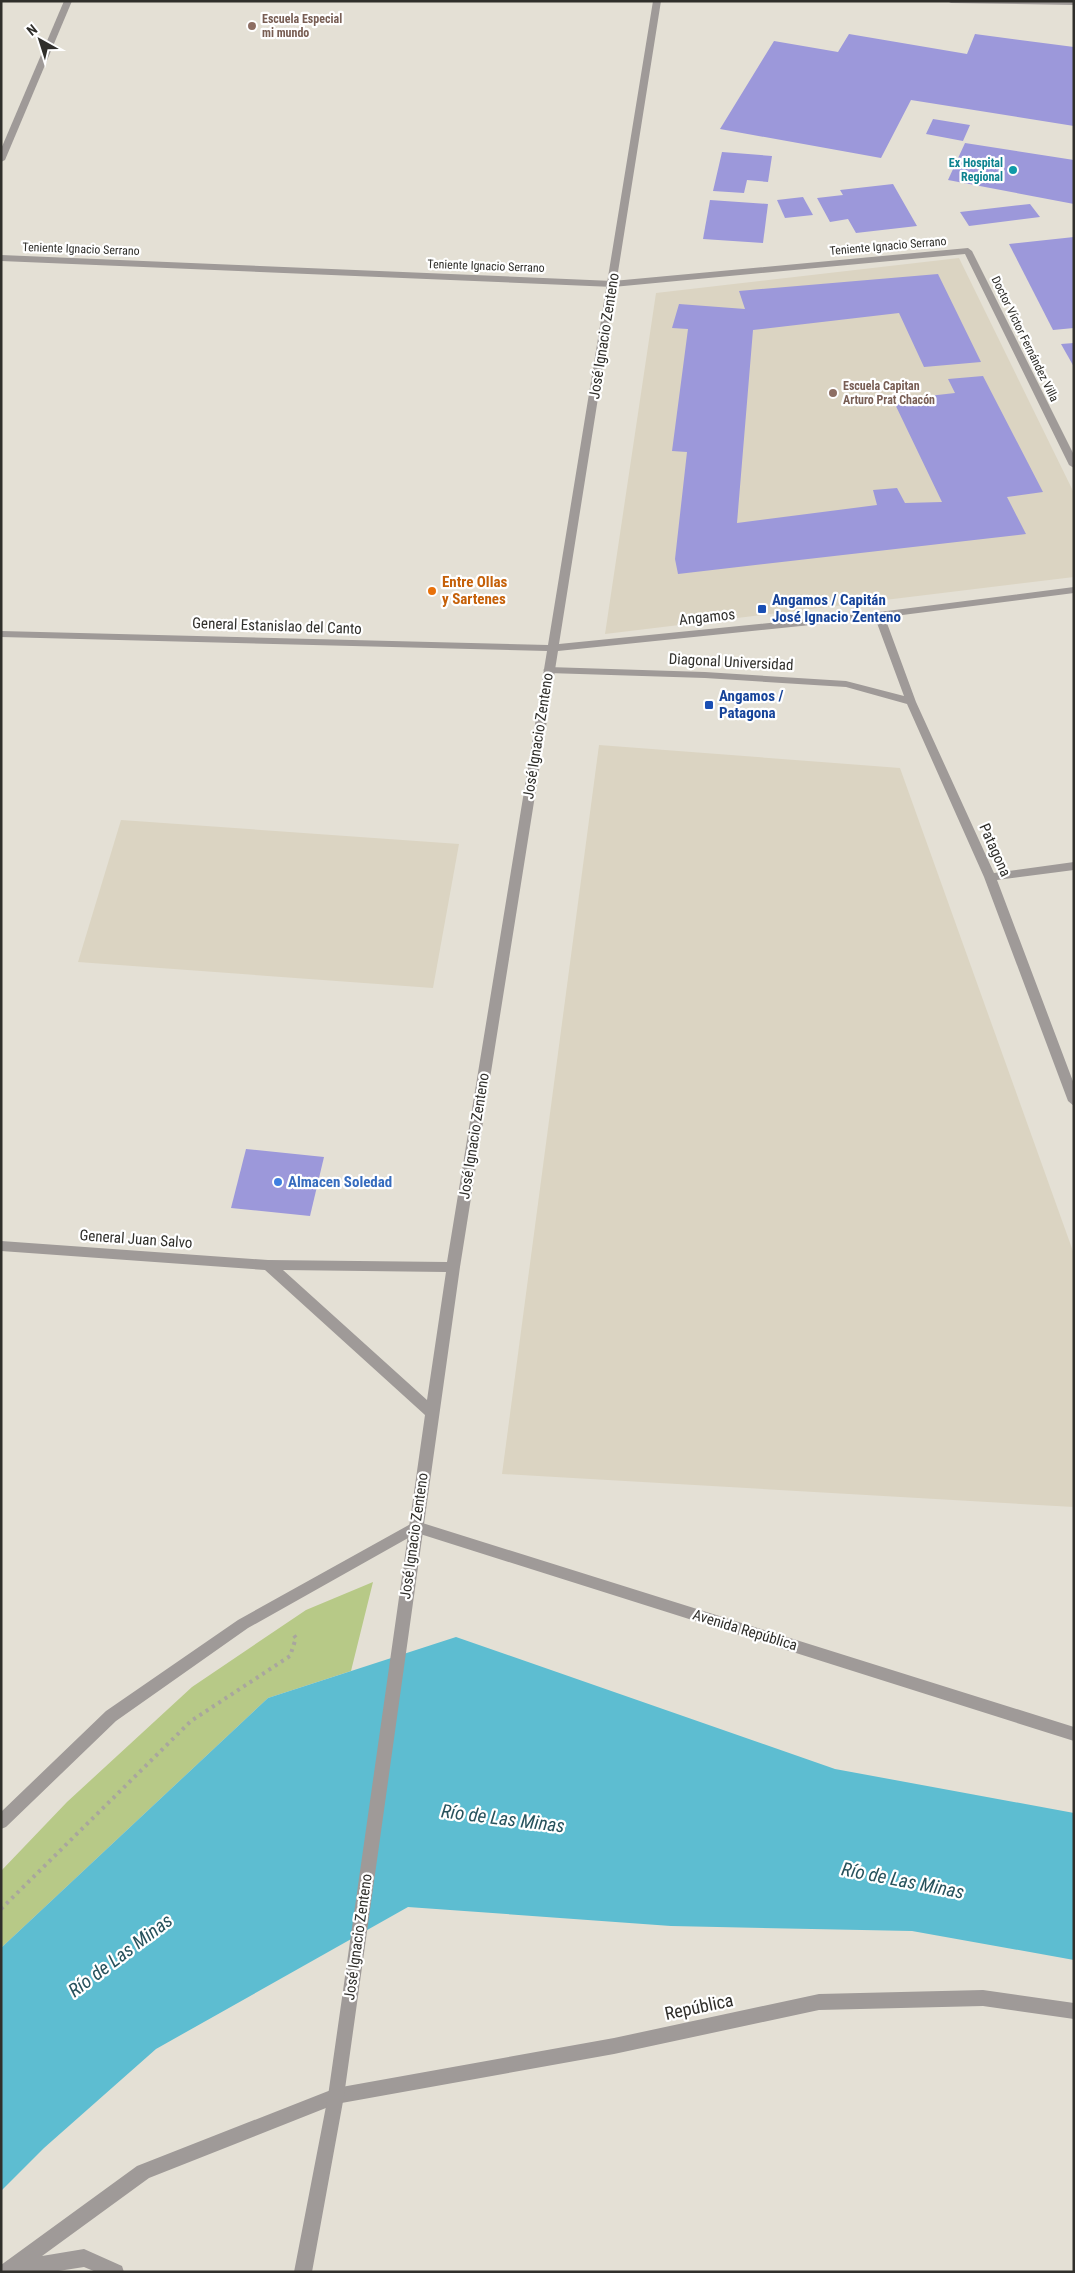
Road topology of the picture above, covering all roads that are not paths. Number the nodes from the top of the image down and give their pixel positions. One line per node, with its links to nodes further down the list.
1 (68, 1): 5 (street)
2 (657, 1): 8 (street, José Ignacio Zenteno)
3 (950, 1): 4 (street)
4 (1074, 3)
5 (1, 160)
6 (968, 251): 8 (street, Teniente Ignacio Serrano); 9 (street, Doctor Víctor Fernández Villa)
7 (1, 258): 8 (street, Teniente Ignacio Serrano)
8 (613, 284): 13 (street, José Ignacio Zenteno)
9 (1074, 465)
10 (1074, 590): 11 (street, Angamos)
11 (879, 614): 13 (street, Angamos); 15 (street, Patagona)
12 (1, 634): 13 (street, General Estanislao del Canto)
13 (552, 648): 14 (street, José Ignacio Zenteno)
14 (548, 670): 15 (street, Diagonal Universidad); 21 (street, José Ignacio Zenteno)
15 (911, 702): 17 (street, Patagona)
16 (1074, 866): 17 (street)
17 (990, 877): 18 (street, Patagona)
18 (1074, 1101)
19 (1, 1246): 20 (street, General Juan Salvo)
20 (268, 1265): 21 (street, General Juan Salvo); 22 (street)
21 (453, 1267): 22 (street, José Ignacio Zenteno)
22 (432, 1414): 23 (street, José Ignacio Zenteno)
23 (416, 1527): 24 (street, Avenida República); 25 (street); 27 (street, José Ignacio Zenteno)
24 (1074, 1734)
25 (1, 1822)
26 (1074, 2011): 27 (street, República)
27 (336, 2096): 28 (street, República); 30 (street, José Ignacio Zenteno)
28 (7, 2271): 29 (street)
29 (116, 2272)
30 (303, 2272)

